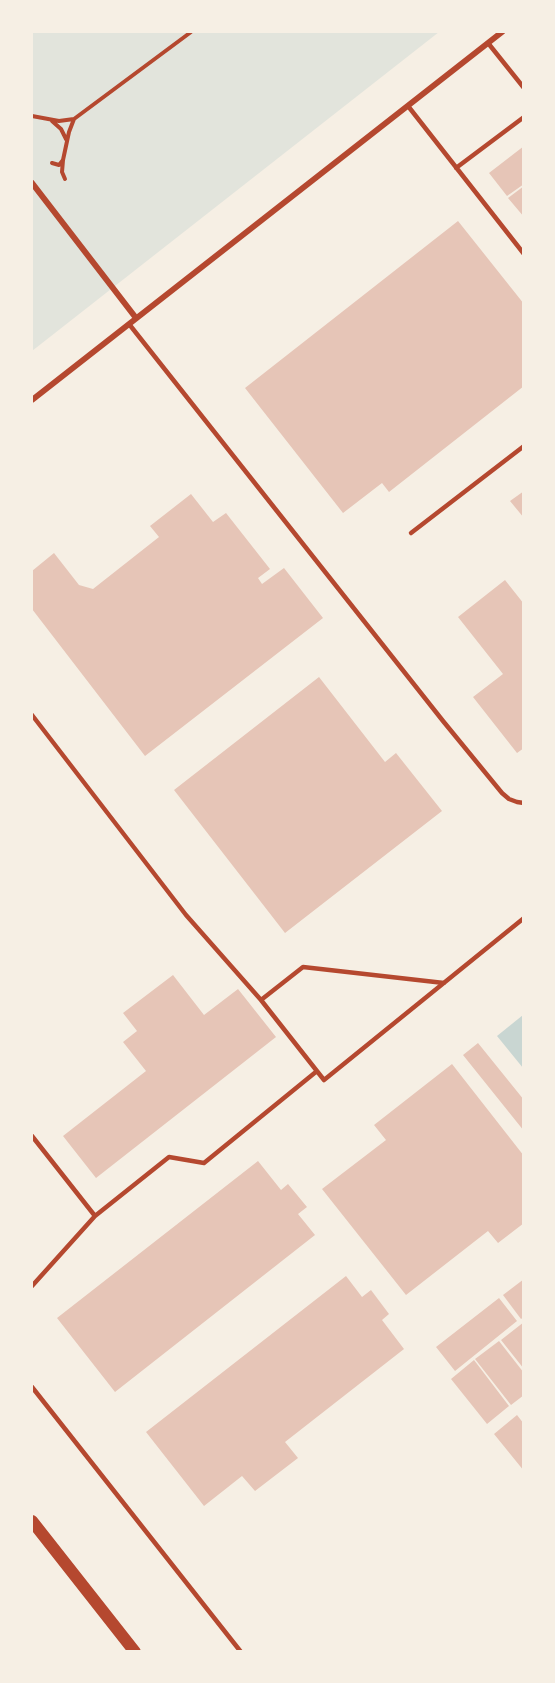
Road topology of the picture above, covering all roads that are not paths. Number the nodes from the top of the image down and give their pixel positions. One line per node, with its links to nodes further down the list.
1 (502, 32): 2 (street)
2 (488, 43): 3 (lane); 4 (street)
3 (524, 88)
4 (408, 106): 6 (lane); 9 (street)
5 (524, 117): 6 (lane)
6 (456, 168): 8 (lane)
7 (32, 183): 9 (street)
8 (524, 254)
9 (136, 318): 10 (street)
10 (129, 324): 11 (street); 15 (lane)
11 (32, 400)
12 (524, 446): 13 (lane)
13 (411, 533)
14 (32, 715): 18 (lane)
15 (524, 802)
16 (524, 918): 17 (lane)
17 (444, 983): 18 (lane); 19 (lane)
18 (261, 1000): 19 (lane)
19 (317, 1071): 21 (lane)
20 (32, 1136): 21 (lane)
21 (94, 1216): 22 (lane)
22 (32, 1286)
23 (32, 1387): 26 (lane)
24 (32, 1521): 25 (main road)
25 (135, 1652)
26 (241, 1652)

